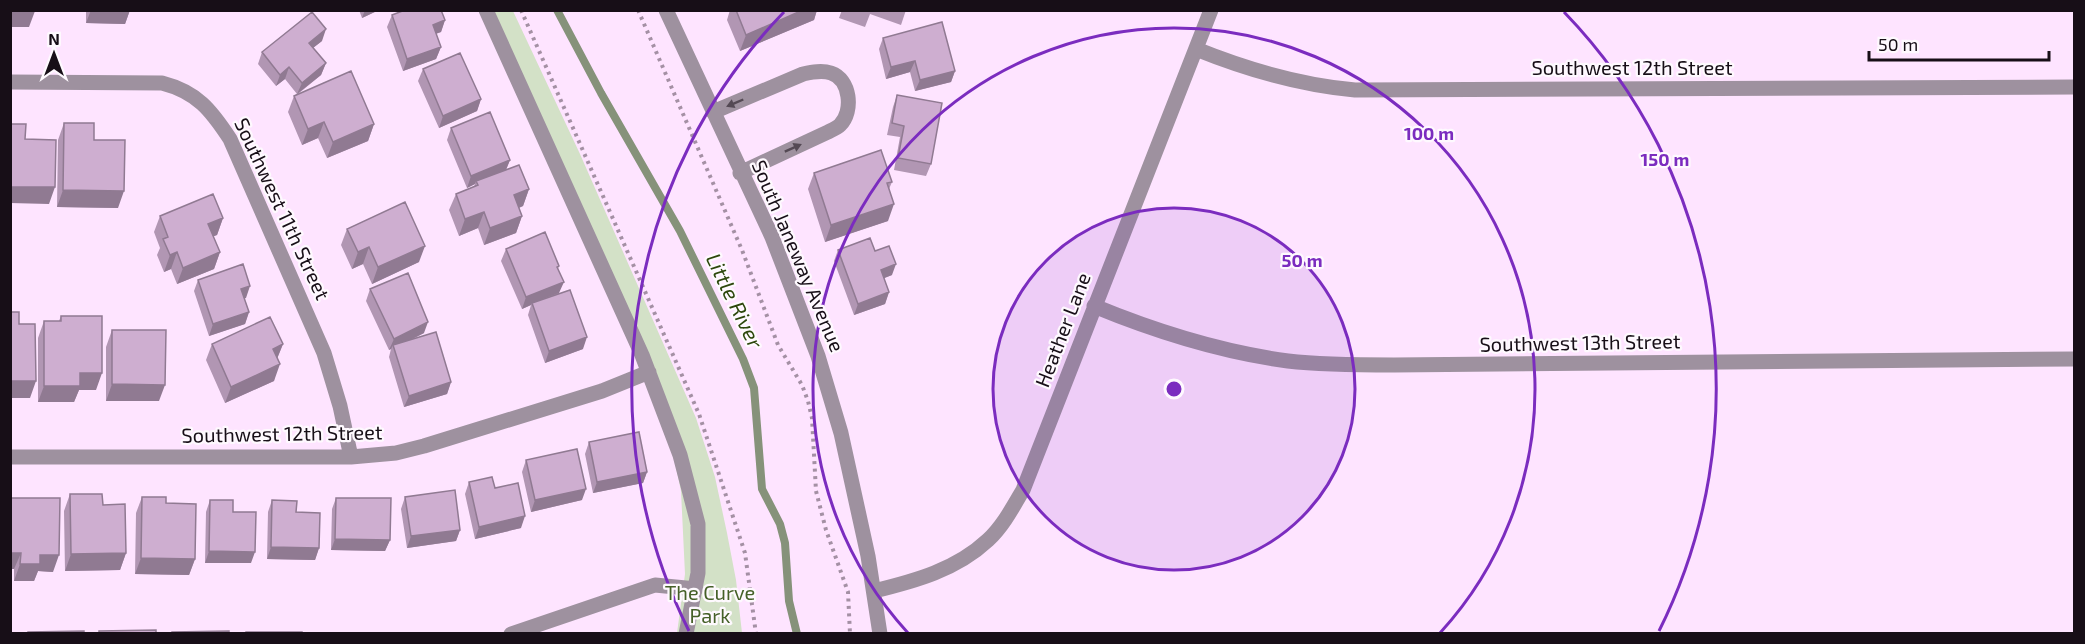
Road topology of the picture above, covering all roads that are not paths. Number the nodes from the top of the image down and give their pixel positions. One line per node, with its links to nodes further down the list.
1 (486, 10): 11 (street)
2 (666, 10): 7 (street, South Janeway Avenue)
3 (1211, 10): 4 (street, Heather Lane)
4 (1196, 49): 6 (street, Southwest 12th Street); 9 (street, Heather Lane)
5 (10, 82): 13 (street, Southwest 11th Street)
6 (2074, 87)
7 (713, 112): 8 (street, South Janeway Avenue); 8 (street, one-way to 7)
8 (740, 173): 15 (street, South Janeway Avenue)
9 (1094, 306): 10 (street, Southwest 13th Street); 15 (street, Heather Lane)
10 (2074, 359)
11 (649, 372): 13 (street, Southwest 12th Street); 14 (street)
12 (10, 457): 13 (street, Southwest 12th Street)
13 (351, 457)
14 (696, 589): 16 (street); 17 (street)
15 (874, 591): 18 (street, South Janeway Avenue)
16 (511, 633)
17 (686, 633)
18 (880, 633)

